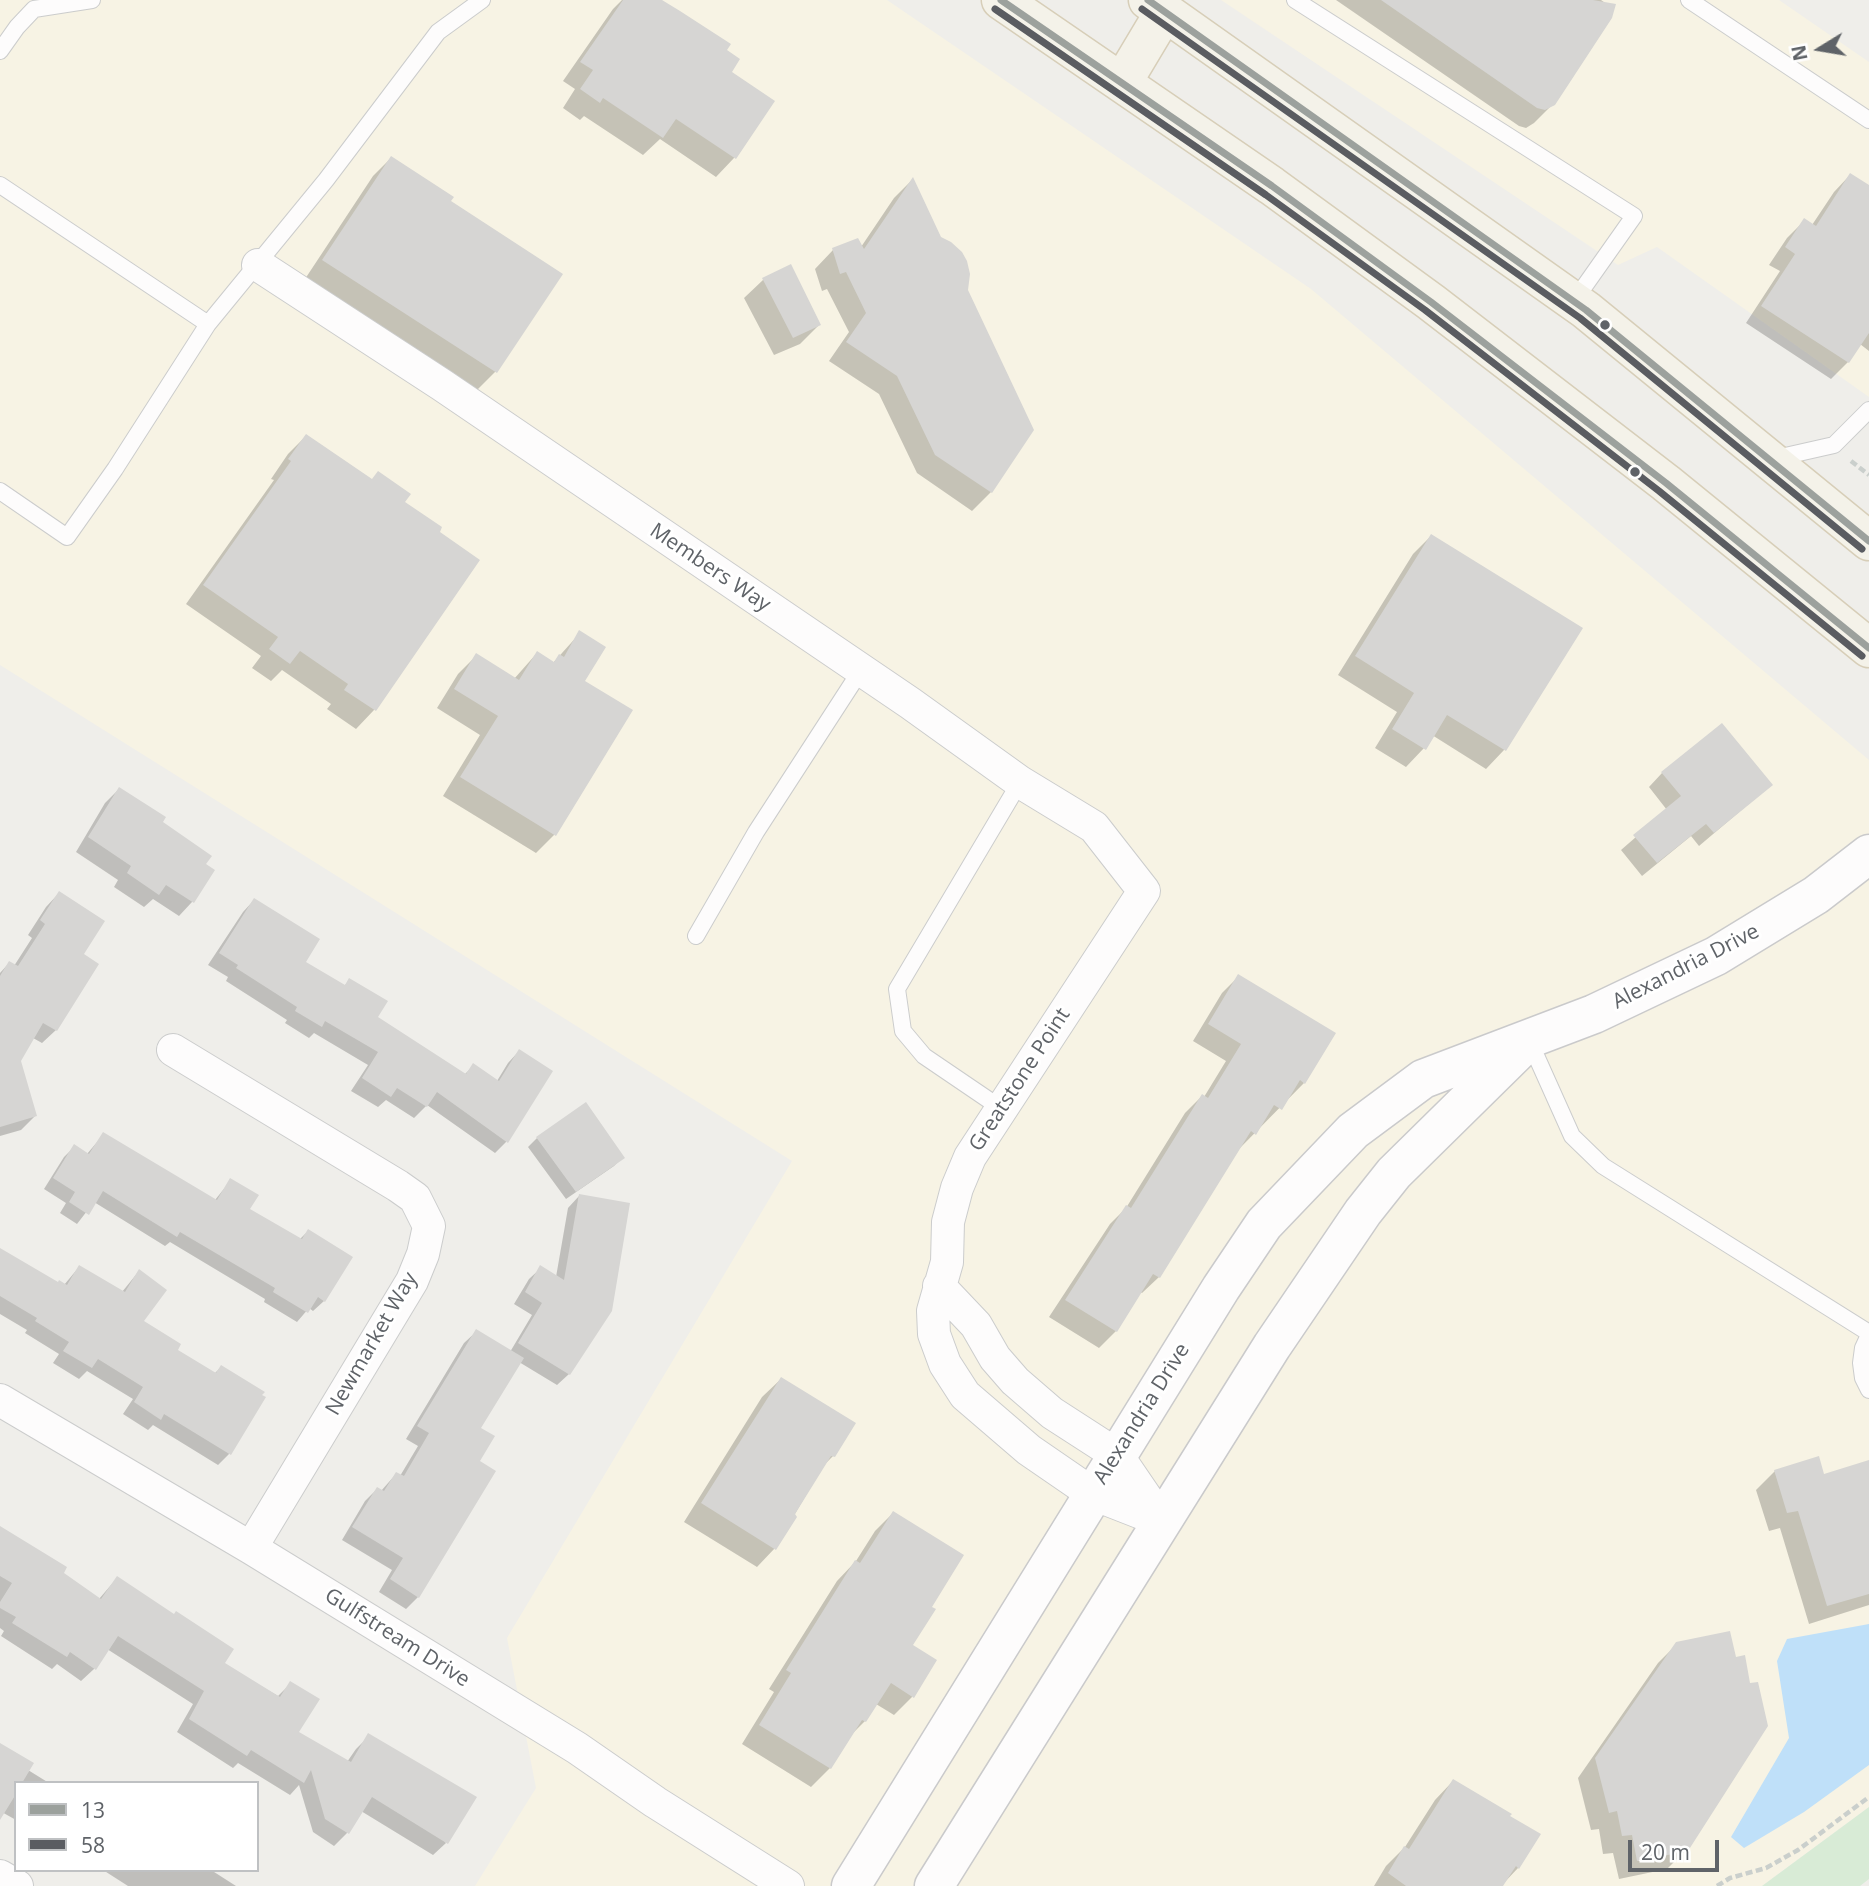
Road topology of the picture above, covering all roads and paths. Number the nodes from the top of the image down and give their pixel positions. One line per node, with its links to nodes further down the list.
1 (92, 0): 7 (lane)
2 (482, 0): 11 (lane)
3 (1002, 0): 8 (main road)
4 (1295, 0): 12 (lane)
5 (1689, 0): 9 (lane)
6 (1162, 4): 8 (main road); 12 (main road)
7 (0, 51)
8 (1122, 83): 20 (main road)
9 (1869, 120)
10 (0, 186): 13 (lane)
11 (258, 265): 13 (lane); 21 (street, Members Way)
12 (1574, 301): 15 (main road)
13 (208, 324): 18 (lane)
14 (1869, 410): 15 (lane)
15 (1772, 459): 19 (main road)
16 (1850, 460): 17 (path)
17 (1869, 475)
18 (0, 491)
19 (1869, 541)
20 (1869, 648)
21 (861, 670): 22 (street, Members Way); 25 (lane)
22 (1020, 782): 24 (street, Members Way); 28 (lane)
23 (1869, 854): 26 (street, Alexandria Drive)
24 (1144, 891): 28 (street, Greatstone Point)
25 (696, 936)
26 (1529, 1040): 30 (lane); 33 (street, Alexandria Drive); 35 (street, Alexandria Drive)
27 (173, 1050): 36 (street, Newmarket Way)
28 (1002, 1109): 29 (street, Greatstone Point)
29 (939, 1286): 33 (street); 34 (street, Greatstone Point)
30 (1869, 1334): 31 (lane)
31 (1869, 1390)
32 (0, 1400): 36 (street, Gulfstream Drive)
33 (1116, 1455): 34 (street, Alexandria Drive); 35 (street)
34 (1093, 1494): 35 (street, Greatstone Point); 41 (street, Alexandria Drive)
35 (1162, 1521): 42 (street, Alexandria Drive)
36 (251, 1548): 40 (street, Gulfstream Drive)
37 (1869, 1797): 43 (path)
38 (0, 1876): 39 (street)
39 (17, 1886)
40 (788, 1886)
41 (850, 1886)
42 (934, 1886)
43 (1717, 1886)

